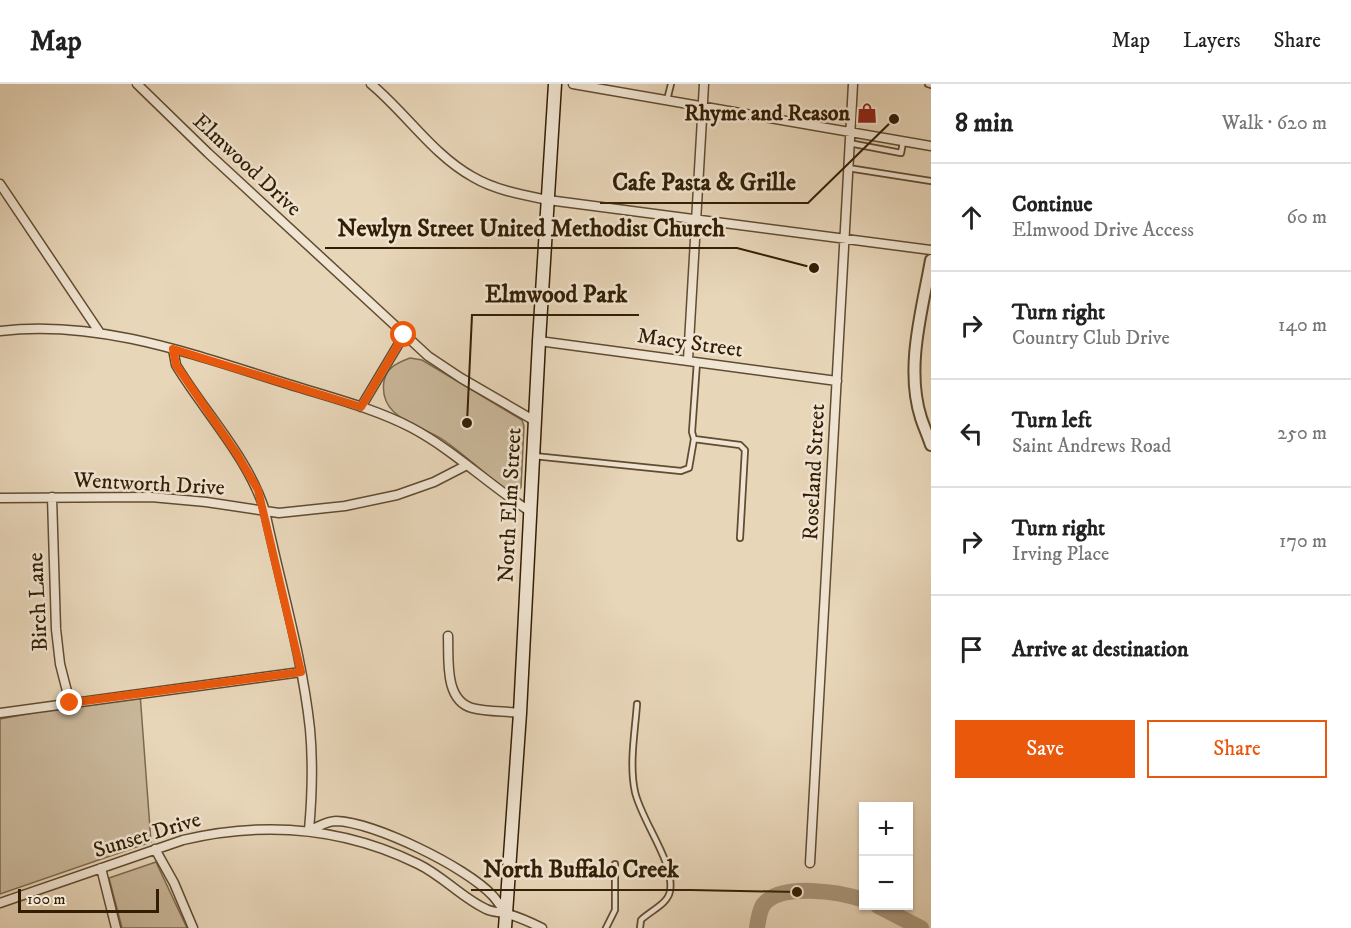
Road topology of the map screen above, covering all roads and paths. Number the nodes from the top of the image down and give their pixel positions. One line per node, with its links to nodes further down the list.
1 (136, 84): 26 (street, Elmwood Drive)
2 (372, 84): 19 (street)
3 (555, 84): 19 (main road, North Elm Street)
4 (573, 84): 8 (street)
5 (670, 84): 8 (lane)
6 (704, 84): 9 (street)
7 (853, 84): 10 (street, Roseland Street)
8 (667, 100): 9 (street)
9 (703, 106): 10 (street); 20 (street)
10 (849, 132): 11 (street); 13 (street, Roseland Street)
11 (879, 137): 12 (street); 15 (lane)
12 (903, 141): 14 (street); 15 (lane)
13 (849, 143): 15 (lane); 16 (street, Roseland Street)
14 (931, 146)
15 (878, 149)
16 (847, 168): 17 (lane); 21 (street, Roseland Street)
17 (931, 181)
18 (0, 184): 25 (street)
19 (548, 200): 20 (street); 27 (main road, North Elm Street)
20 (695, 219): 21 (street); 29 (street)
21 (844, 238): 22 (street); 30 (street, Roseland Street)
22 (931, 250)
23 (931, 260): 34 (street)
24 (0, 331): 25 (street)
25 (100, 333): 28 (street)
26 (404, 335): 31 (street); 32 (street, Elmwood Drive)
27 (539, 341): 29 (street, Macy Street); 32 (main road, North Elm Street)
28 (173, 349): 31 (street); 39 (street)
29 (692, 361): 30 (street, Macy Street); 33 (lane)
30 (837, 381): 50 (street, Roseland Street)
31 (361, 407): 36 (street)
32 (535, 421): 35 (main road, North Elm Street)
33 (694, 439): 35 (lane); 41 (lane)
34 (931, 445)
35 (534, 456): 40 (main road, North Elm Street)
36 (466, 465): 39 (street, Wentworth Drive); 40 (street)
37 (52, 497): 38 (street, Wentworth Drive); 39 (street, Wentworth Drive); 44 (street, Birch Lane)
38 (0, 498)
39 (265, 511): 43 (street)
40 (531, 512): 47 (main road, North Elm Street)
41 (740, 538)
42 (448, 636): 47 (street)
43 (301, 672): 44 (street); 48 (street)
44 (70, 703): 46 (street)
45 (637, 704): 60 (lane)
46 (0, 713)
47 (520, 713): 54 (main road, North Elm Street)
48 (309, 830): 49 (street, Sunset Drive); 54 (street, Sunset Drive); 54 (street, Sunset Drive)
49 (155, 849): 52 (street, Sunset Drive); 56 (street)
50 (810, 863)
51 (615, 864): 59 (lane)
52 (101, 868): 53 (street, Sunset Drive); 55 (street)
53 (0, 903)
54 (506, 913): 57 (main road, North Elm Street); 58 (street)
55 (116, 928)
56 (193, 928)
57 (505, 928)
58 (542, 928)
59 (606, 928)
60 (640, 928)

